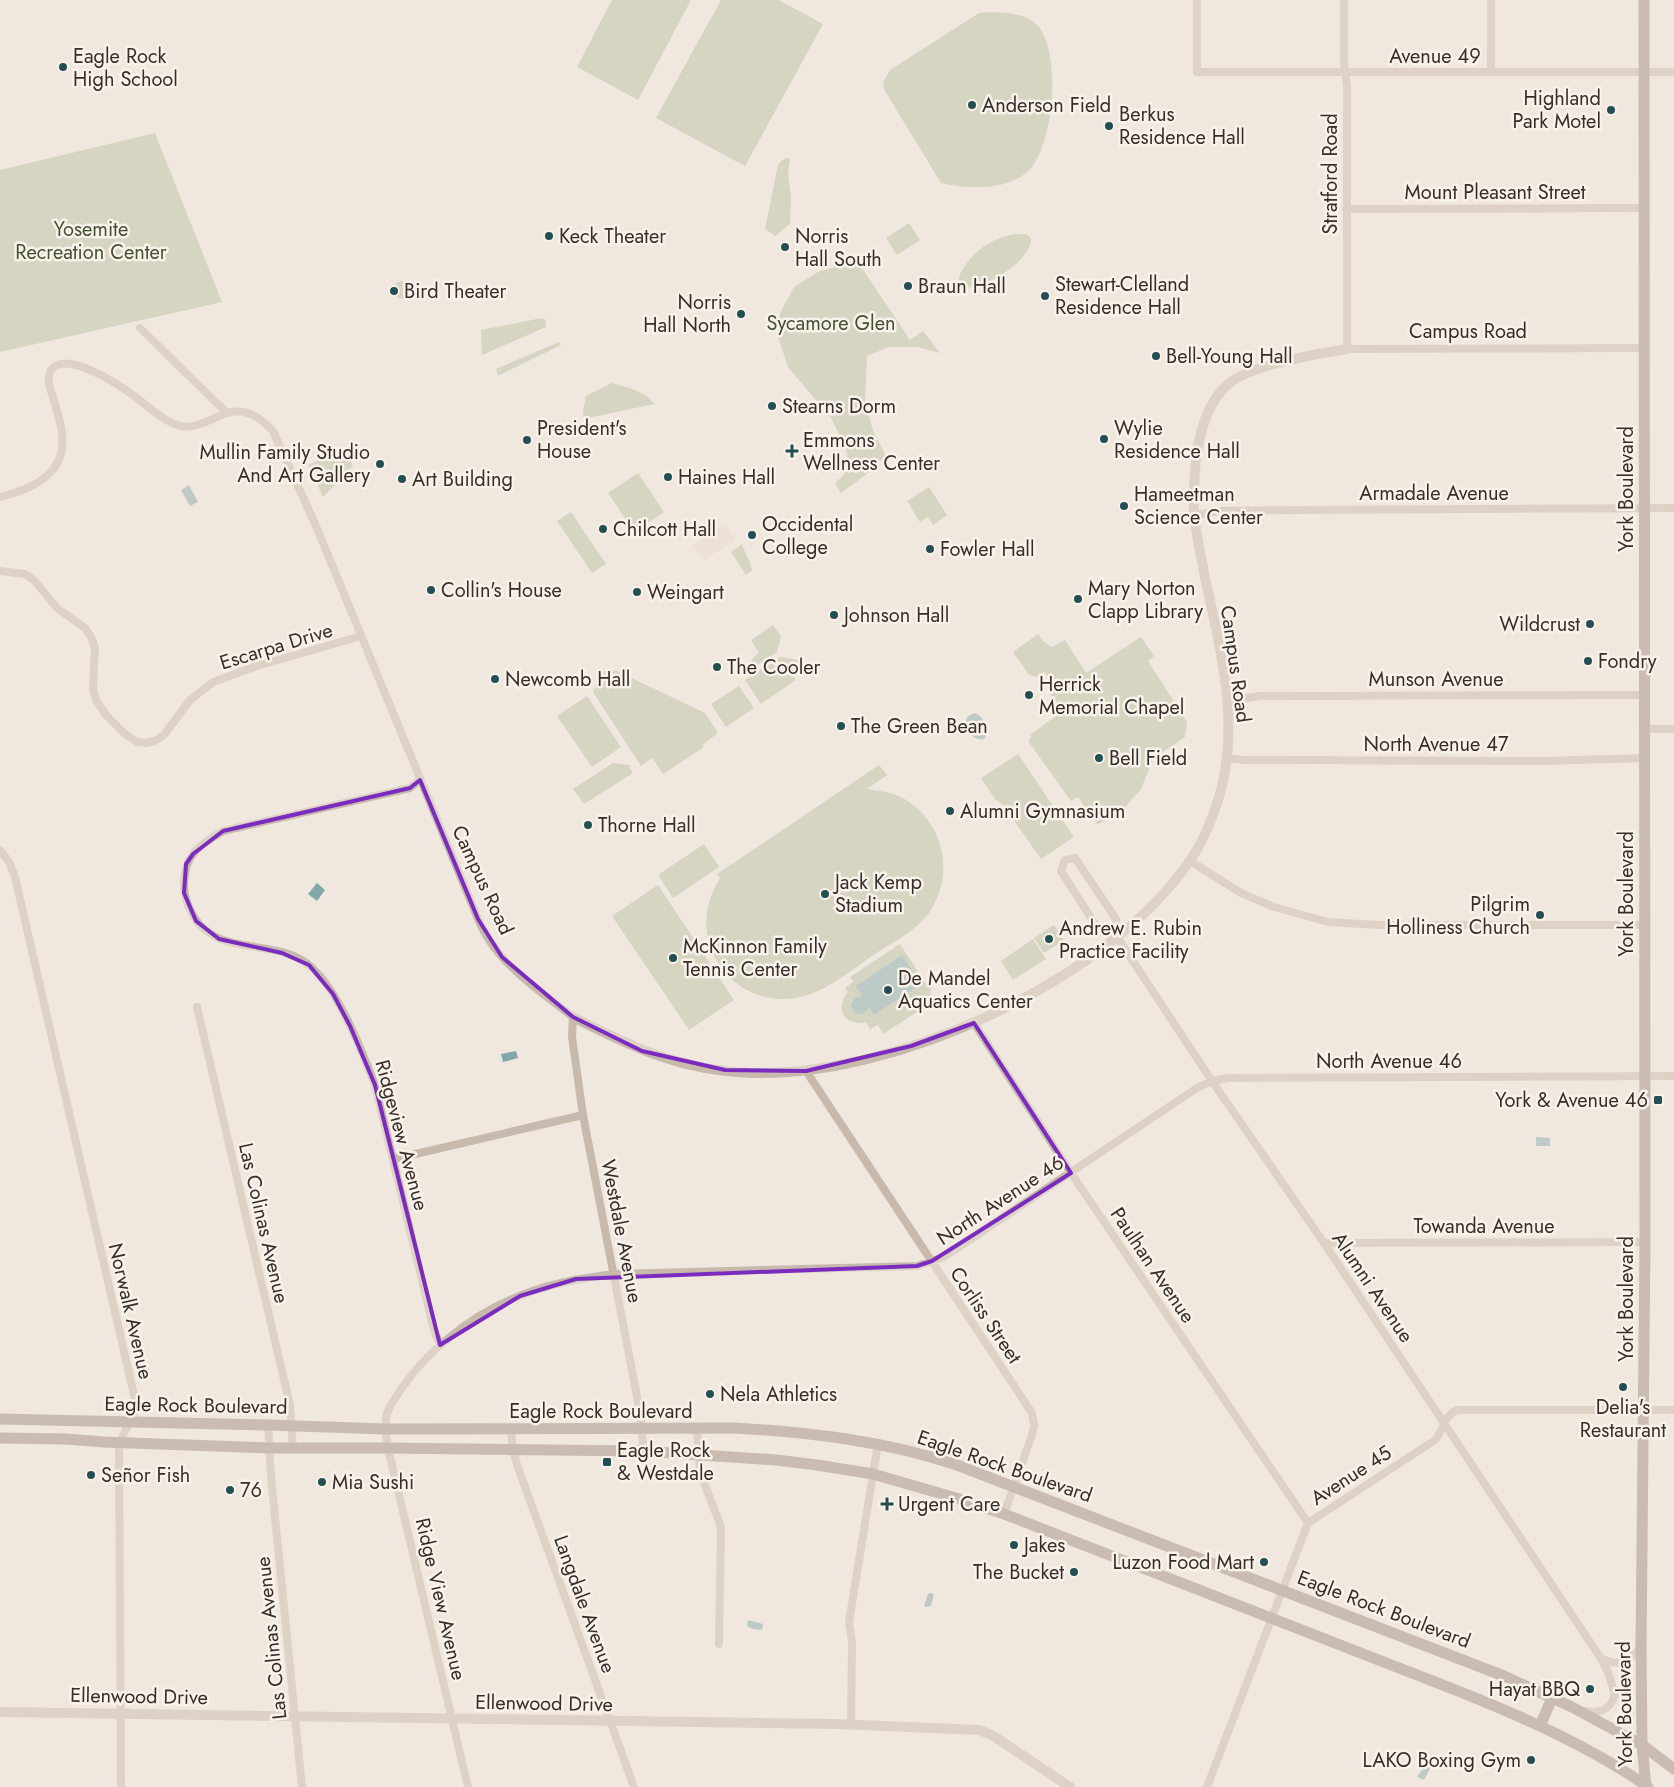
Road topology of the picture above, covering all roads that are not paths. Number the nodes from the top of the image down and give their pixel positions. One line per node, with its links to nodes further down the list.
1 (1196, 0): 8 (street, Avenue 49)
2 (1344, 0): 8 (street, Stratford Road)
3 (1491, 0): 5 (street)
4 (1644, 0): 6 (main road, York Boulevard)
5 (1490, 72): 6 (street, Avenue 49); 8 (street, Avenue 49)
6 (1644, 72): 7 (street, Avenue 49); 9 (main road, York Boulevard)
7 (1674, 72)
8 (1345, 73): 10 (street, Stratford Road)
9 (1644, 208): 10 (street, Mount Pleasant Street); 12 (main road, York Boulevard)
10 (1346, 209): 13 (street, Stratford Road)
11 (140, 328): 14 (street)
12 (1644, 348): 13 (street, Campus Road); 16 (main road, York Boulevard)
13 (1347, 349): 18 (street, Campus Road)
14 (226, 412): 15 (street); 20 (street, Campus Road)
15 (0, 497)
16 (1645, 508): 17 (street, Armadale Avenue); 18 (street, Armadale Avenue); 21 (main road, York Boulevard)
17 (1674, 508)
18 (1194, 515): 22 (street, Campus Road)
19 (0, 571): 20 (street, Escarpa Drive)
20 (361, 636): 27 (street, Campus Road)
21 (1645, 695): 22 (street, Munson Avenue); 23 (main road, York Boulevard)
22 (1227, 701): 25 (street, Campus Road)
23 (1645, 729): 24 (street); 26 (main road, York Boulevard)
24 (1674, 729)
25 (1227, 758): 26 (street, North Avenue 47); 29 (street, Campus Road)
26 (1646, 758): 30 (main road, York Boulevard)
27 (420, 780): 33 (street, Campus Road); 40 (street, Ridgeview Avenue)
28 (0, 850): 50 (street, Norwalk Avenue)
29 (1190, 861): 30 (street); 31 (street, Campus Road)
30 (1644, 925): 36 (main road, York Boulevard)
31 (1117, 937): 31 (street, Alumni Avenue); 34 (street, Campus Road); 38 (street, Alumni Avenue)
32 (197, 1007): 53 (street, Las Colinas Avenue)
33 (573, 1017): 35 (street, Campus Road); 39 (street, Westdale Avenue)
34 (974, 1023): 35 (street, Campus Road); 41 (street, Paulhan Avenue)
35 (806, 1071): 44 (street, Corliss Street)
36 (1645, 1076): 37 (street, North Avenue 46); 38 (street, North Avenue 46); 42 (main road, York Boulevard)
37 (1674, 1076)
38 (1212, 1081): 41 (street, North Avenue 46); 43 (street, Alumni Avenue)
39 (584, 1115): 40 (street); 45 (street, Westdale Avenue)
40 (394, 1159): 46 (street, Ridgeview Avenue)
41 (1071, 1173): 44 (street, North Avenue 46); 70 (street, Paulhan Avenue)
42 (1645, 1242): 43 (street, Towanda Avenue); 47 (main road, York Boulevard)
43 (1324, 1244): 51 (street, Alumni Avenue)
44 (932, 1262): 45 (street, North Avenue 46); 68 (street, Corliss Street)
45 (614, 1274): 46 (street, North Avenue 46); 54 (street, Westdale Avenue)
46 (440, 1345): 56 (street, North Avenue 46)
47 (1644, 1410): 48 (street, Avenue 45); 51 (street, Avenue 45); 74 (main road, York Boulevard)
48 (1674, 1410)
49 (0, 1419): 50 (main road, Eagle Rock Boulevard)
50 (130, 1422): 52 (main road, Eagle Rock Boulevard); 59 (street, Norwalk Avenue)
51 (1444, 1423): 70 (street, Avenue 45); 75 (street, Alumni Avenue)
52 (268, 1425): 53 (main road, Eagle Rock Boulevard); 61 (street, Las Colinas Avenue)
53 (292, 1426): 56 (main road, Eagle Rock Boulevard); 62 (street, Las Colinas Avenue)
54 (642, 1428): 55 (main road, Eagle Rock Boulevard); 57 (main road, Eagle Rock Boulevard); 65 (street, Westdale Avenue)
55 (698, 1428): 60 (main road, Eagle Rock Boulevard); 66 (street)
56 (385, 1429): 57 (main road, Eagle Rock Boulevard); 63 (street)
57 (511, 1430): 64 (street, Langdale Avenue)
58 (0, 1438): 59 (main road, Eagle Rock Boulevard)
59 (119, 1443): 61 (main road, Eagle Rock Boulevard); 79 (street, Norwalk Avenue)
60 (878, 1444): 67 (street); 68 (main road, Eagle Rock Boulevard)
61 (269, 1448): 62 (main road, Eagle Rock Boulevard); 80 (street, Las Colinas Avenue)
62 (293, 1448): 63 (main road, Eagle Rock Boulevard)
63 (388, 1448): 64 (main road, Eagle Rock Boulevard); 81 (street, Ridge View Avenue)
64 (513, 1450): 65 (main road, Eagle Rock Boulevard); 82 (street, Langdale Avenue)
65 (643, 1451): 66 (main road, Eagle Rock Boulevard)
66 (699, 1456): 67 (main road, Eagle Rock Boulevard); 73 (street)
67 (872, 1474): 69 (main road, Eagle Rock Boulevard); 83 (street)
68 (1013, 1486): 69 (street, Corliss Street); 71 (main road, Eagle Rock Boulevard)
69 (1004, 1514): 72 (main road, Eagle Rock Boulevard)
70 (1308, 1523): 71 (street, Avenue 45)
71 (1283, 1590): 72 (street, Avenue 45); 76 (main road, Eagle Rock Boulevard)
72 (1272, 1618): 84 (main road, Eagle Rock Boulevard); 92 (street, Avenue 45)
73 (719, 1644)
74 (1641, 1649): 75 (street); 85 (main road, York Boulevard)
75 (1600, 1657): 77 (street, Alumni Avenue)
76 (1552, 1698): 77 (main road, Eagle Rock Boulevard); 84 (main road)
77 (1572, 1707): 85 (main road, Eagle Rock Boulevard)
78 (0, 1712): 79 (street, Ellenwood Drive)
79 (120, 1714): 80 (street, Ellenwood Drive); 87 (street, Norwalk Avenue)
80 (295, 1717): 81 (street, Ellenwood Drive); 88 (street, Las Colinas Avenue)
81 (452, 1719): 82 (street, Ellenwood Drive); 89 (street, Ridge View Avenue)
82 (610, 1721): 83 (street, Ellenwood Drive); 90 (street, Langdale Avenue)
83 (851, 1725): 91 (street, Ellenwood Drive)
84 (1540, 1726): 93 (main road, Eagle Rock Boulevard)
85 (1642, 1745): 86 (main road, Eagle Rock Boulevard); 93 (main road, York Boulevard)
86 (1674, 1769)
87 (121, 1787)
88 (302, 1787)
89 (468, 1787)
90 (634, 1787)
91 (1070, 1787)
92 (1207, 1787)
93 (1646, 1787)

